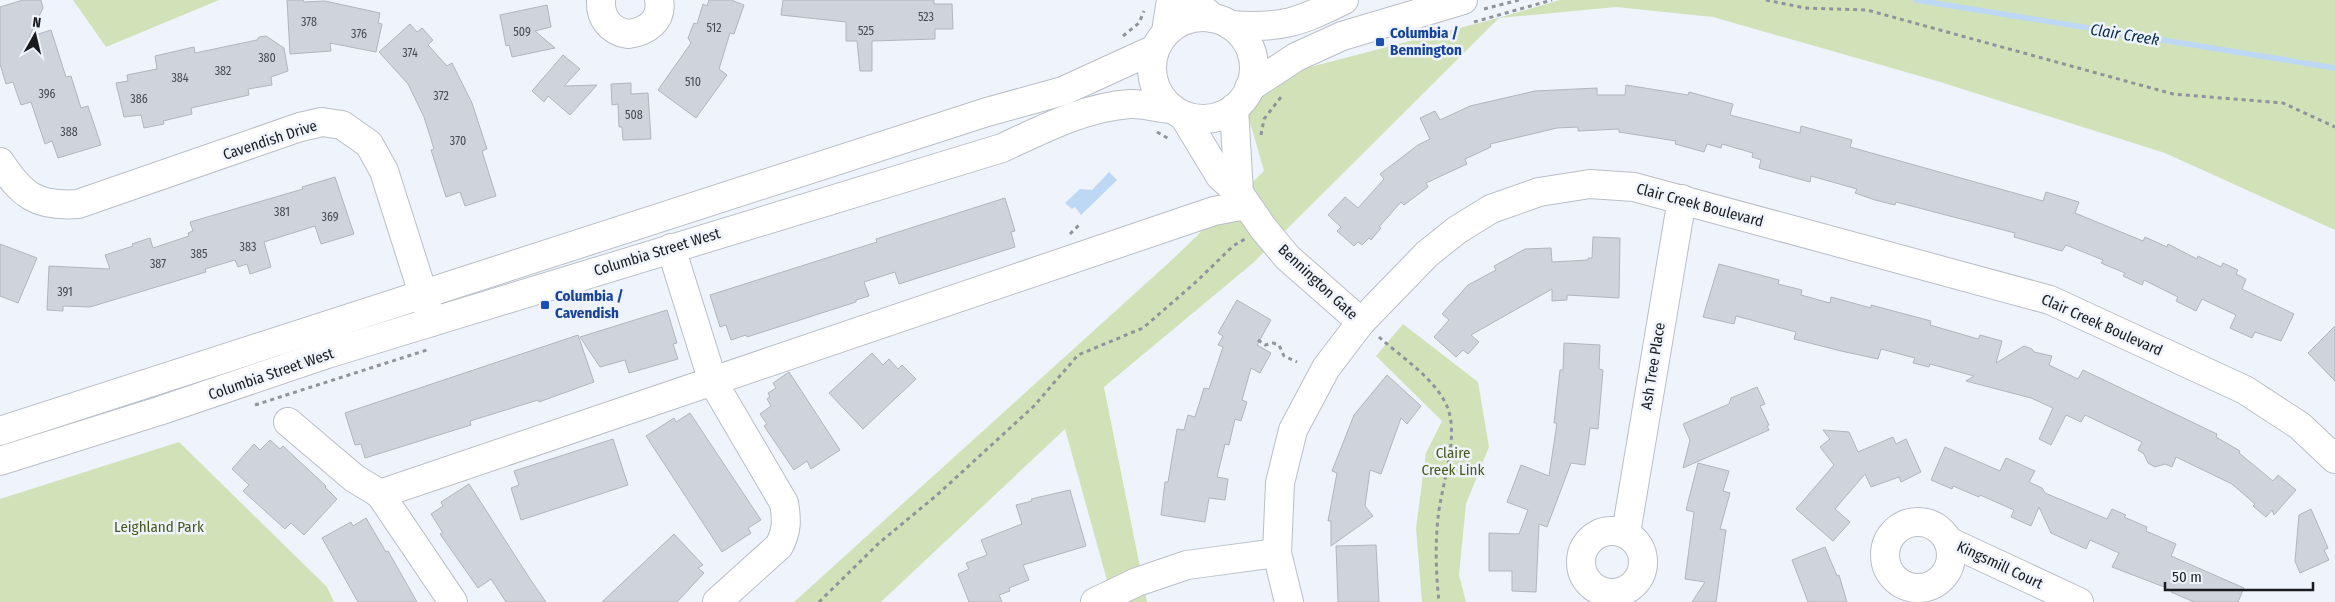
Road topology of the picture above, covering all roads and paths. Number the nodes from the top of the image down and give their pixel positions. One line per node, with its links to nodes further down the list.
1 (601, 0): 2 (street)
2 (659, 0)
3 (1192, 0): 8 (street)
4 (1344, 0): 8 (street)
5 (1462, 0): 12 (street)
6 (1766, 0): 14 (path)
7 (1158, 4): 9 (path); 10 (street)
8 (1222, 22): 10 (street); 12 (street)
9 (1120, 38)
10 (1161, 41): 13 (street); 22 (street, Columbia Street West)
11 (1286, 92): 16 (path)
12 (1242, 98): 13 (street); 20 (street)
13 (1178, 112): 20 (street, Bennington Gate); 21 (street, Columbia Street West)
14 (2335, 127)
15 (1151, 130): 17 (path)
16 (1260, 138)
17 (1176, 143)
18 (0, 162): 22 (street, Cavendish Drive)
19 (1682, 199): 24 (street, Clair Creek Boulevard); 30 (street, Clair Creek Boulevard); 33 (street, Ash Tree Place)
20 (1251, 212): 24 (street, Bennington Gate); 27 (street); 38 (path)
21 (671, 248): 23 (street, Columbia Street West); 27 (street)
22 (423, 294): 23 (street, Cavendish Drive); 29 (street, Columbia Street West)
23 (432, 322): 31 (street, Columbia Street West)
24 (1369, 328): 35 (street, Clair Creek Boulevard); 41 (path)
25 (1258, 340): 26 (path)
26 (1298, 362)
27 (713, 382): 32 (street); 37 (street)
28 (288, 422): 32 (street)
29 (0, 431)
30 (2335, 459)
31 (0, 461)
32 (380, 494): 36 (street)
33 (1626, 533)
34 (1948, 541): 42 (street, Kingsmill Court)
35 (1277, 554): 39 (street); 40 (street, Clair Creek Boulevard)
36 (454, 602)
37 (717, 602)
38 (819, 602)
39 (1095, 602)
40 (1289, 602)
41 (1439, 602)
42 (2079, 602)

